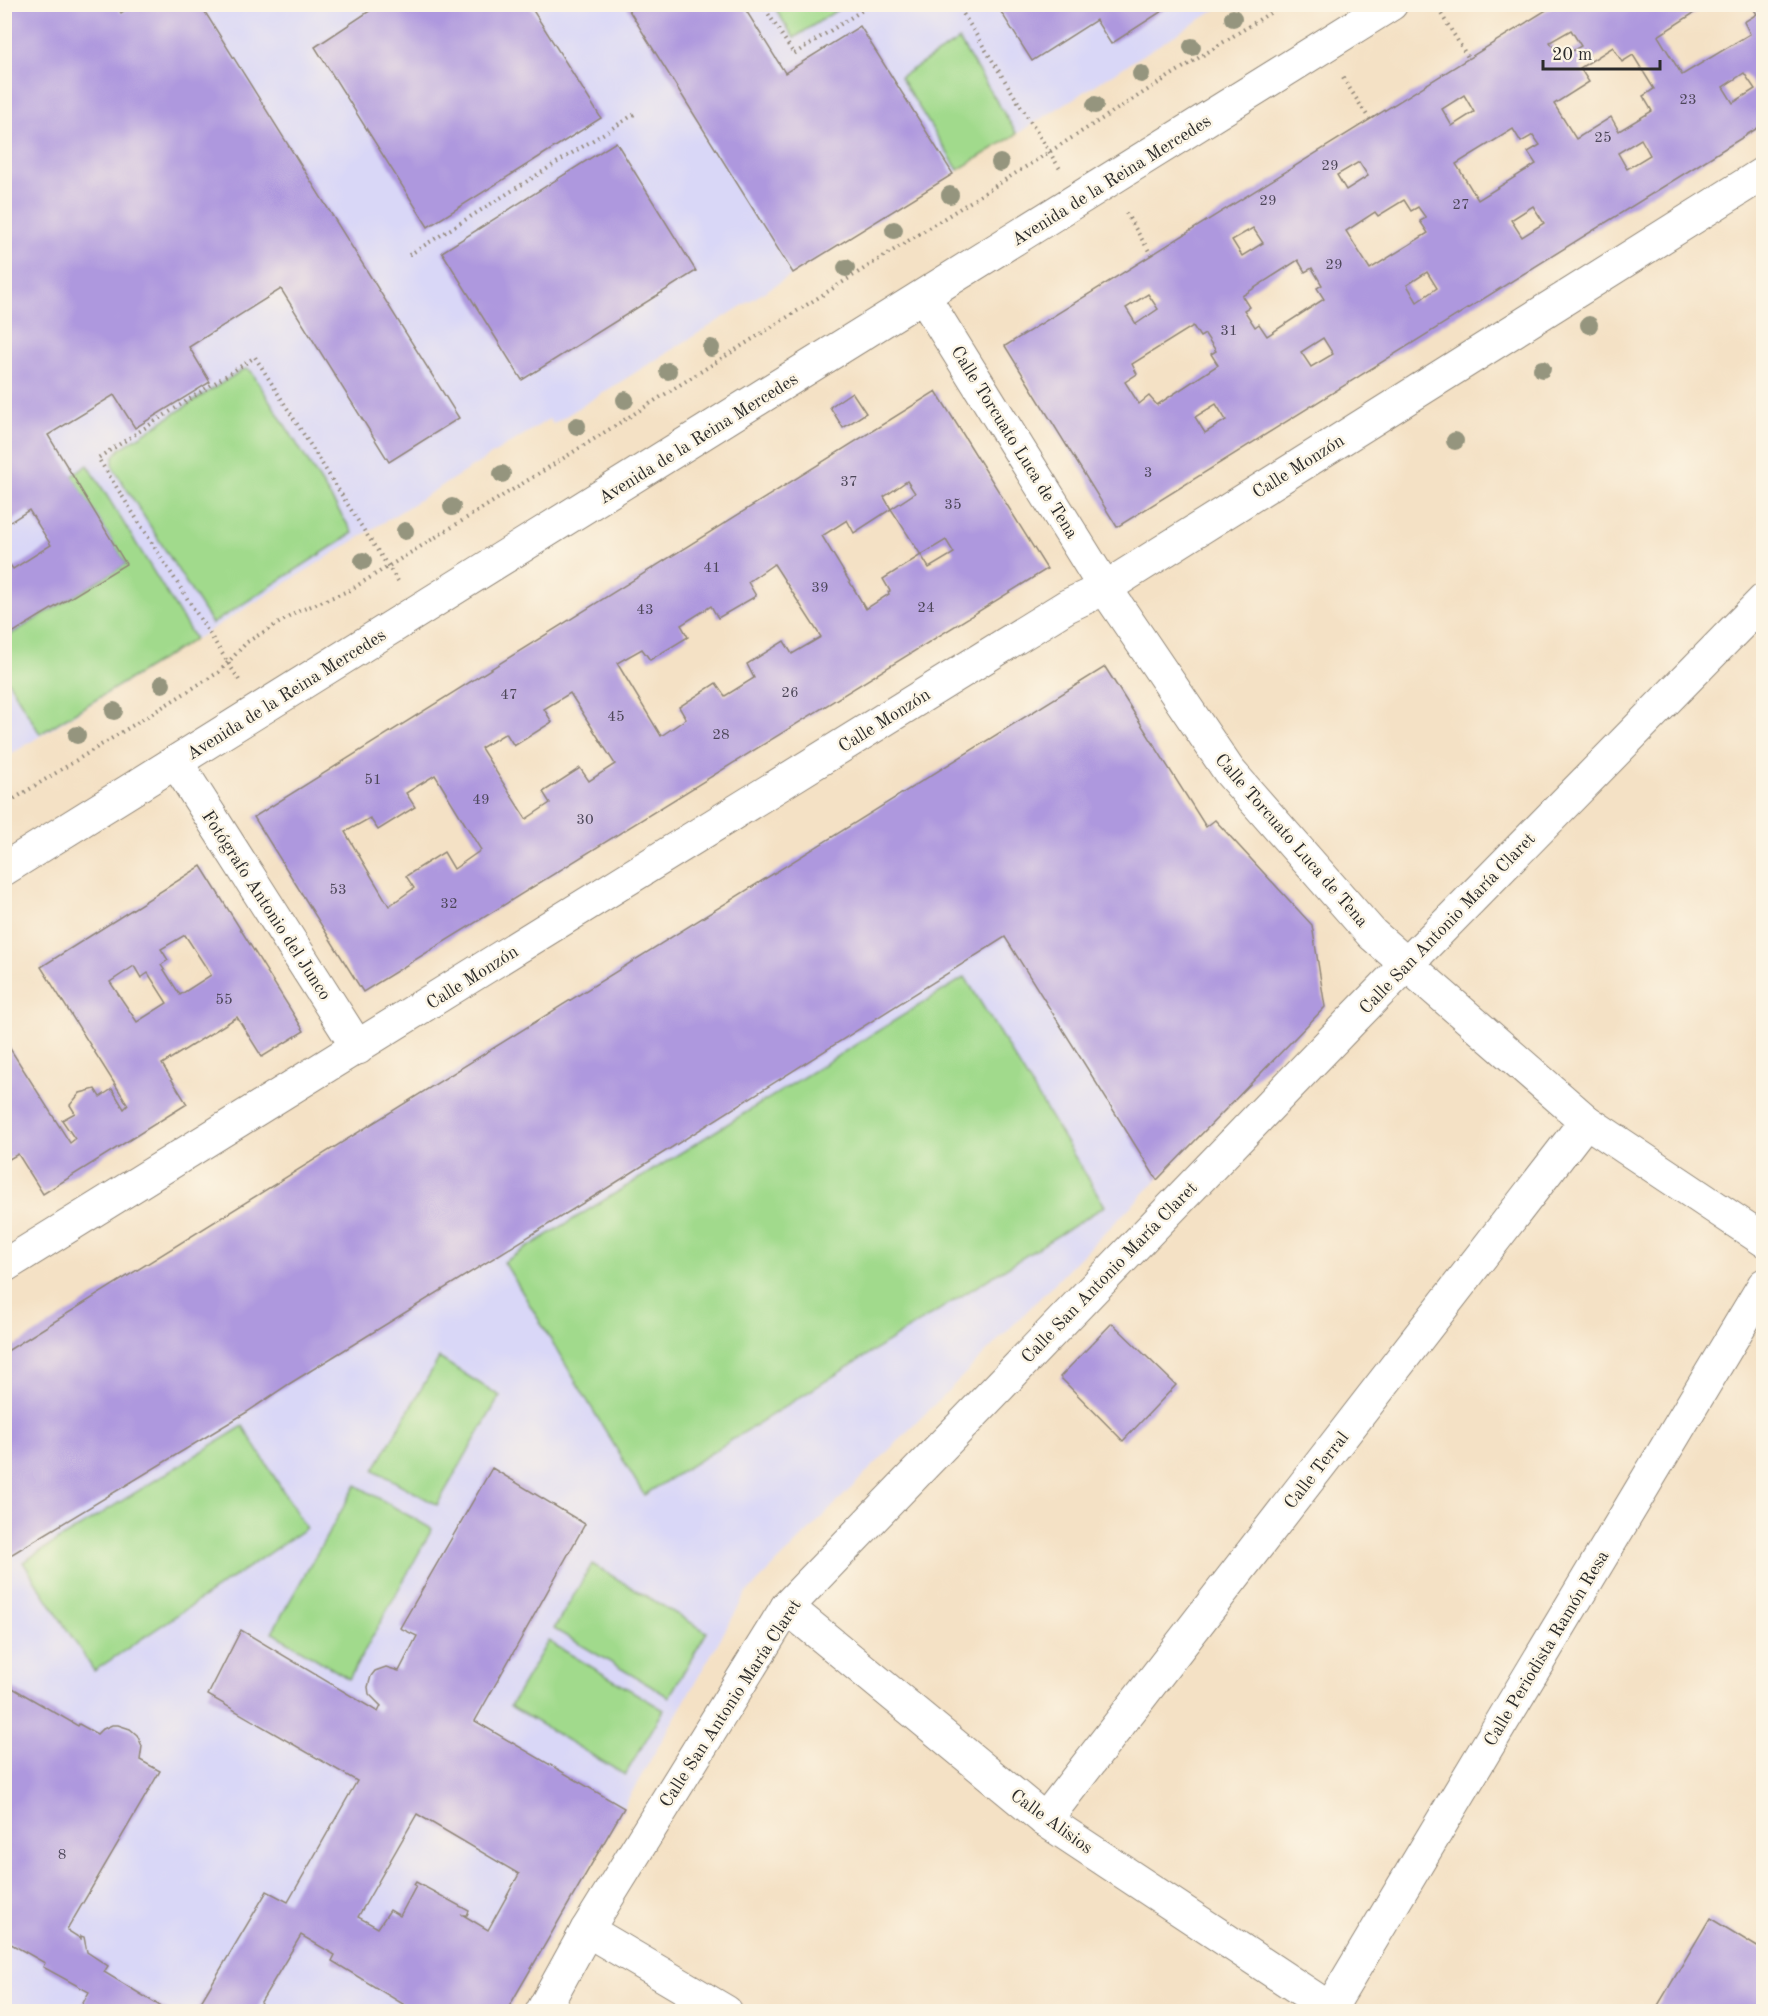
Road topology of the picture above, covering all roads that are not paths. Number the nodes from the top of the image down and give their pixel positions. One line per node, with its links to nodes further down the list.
1 (1391, 4): 3 (street, Avenida de la Reina Mercedes)
2 (1764, 173): 4 (street, Calle Monzón)
3 (924, 297): 4 (street, Calle Torcuato Luca de Tena); 6 (street, Avenida de la Reina Mercedes)
4 (1105, 588): 8 (street, Calle Torcuato Luca de Tena); 9 (street, Calle Monzón)
5 (1764, 600): 8 (street, Calle San Antonio María Claret)
6 (176, 762): 7 (street, Avenida de la Reina Mercedes); 9 (street, Fotógrafo Antonio del Junco)
7 (4, 869)
8 (1406, 965): 10 (street, Calle Torcuato Luca de Tena); 14 (street, Calle San Antonio María Claret)
9 (358, 1048): 12 (street, Calle Monzón)
10 (1586, 1121): 11 (street, Calle Torcuato Luca de Tena); 15 (street, Calle Terral)
11 (1764, 1240)
12 (4, 1266)
13 (1764, 1285): 17 (street, Calle Periodista Ramón Resa)
14 (787, 1607): 15 (street, Calle Alisios); 16 (street, Calle San Antonio María Claret)
15 (1045, 1820): 17 (street, Calle Alisios)
16 (587, 1930): 18 (street, Calle San Antonio María Claret); 19 (street)
17 (1331, 2011)
18 (542, 2012)
19 (726, 2012)

